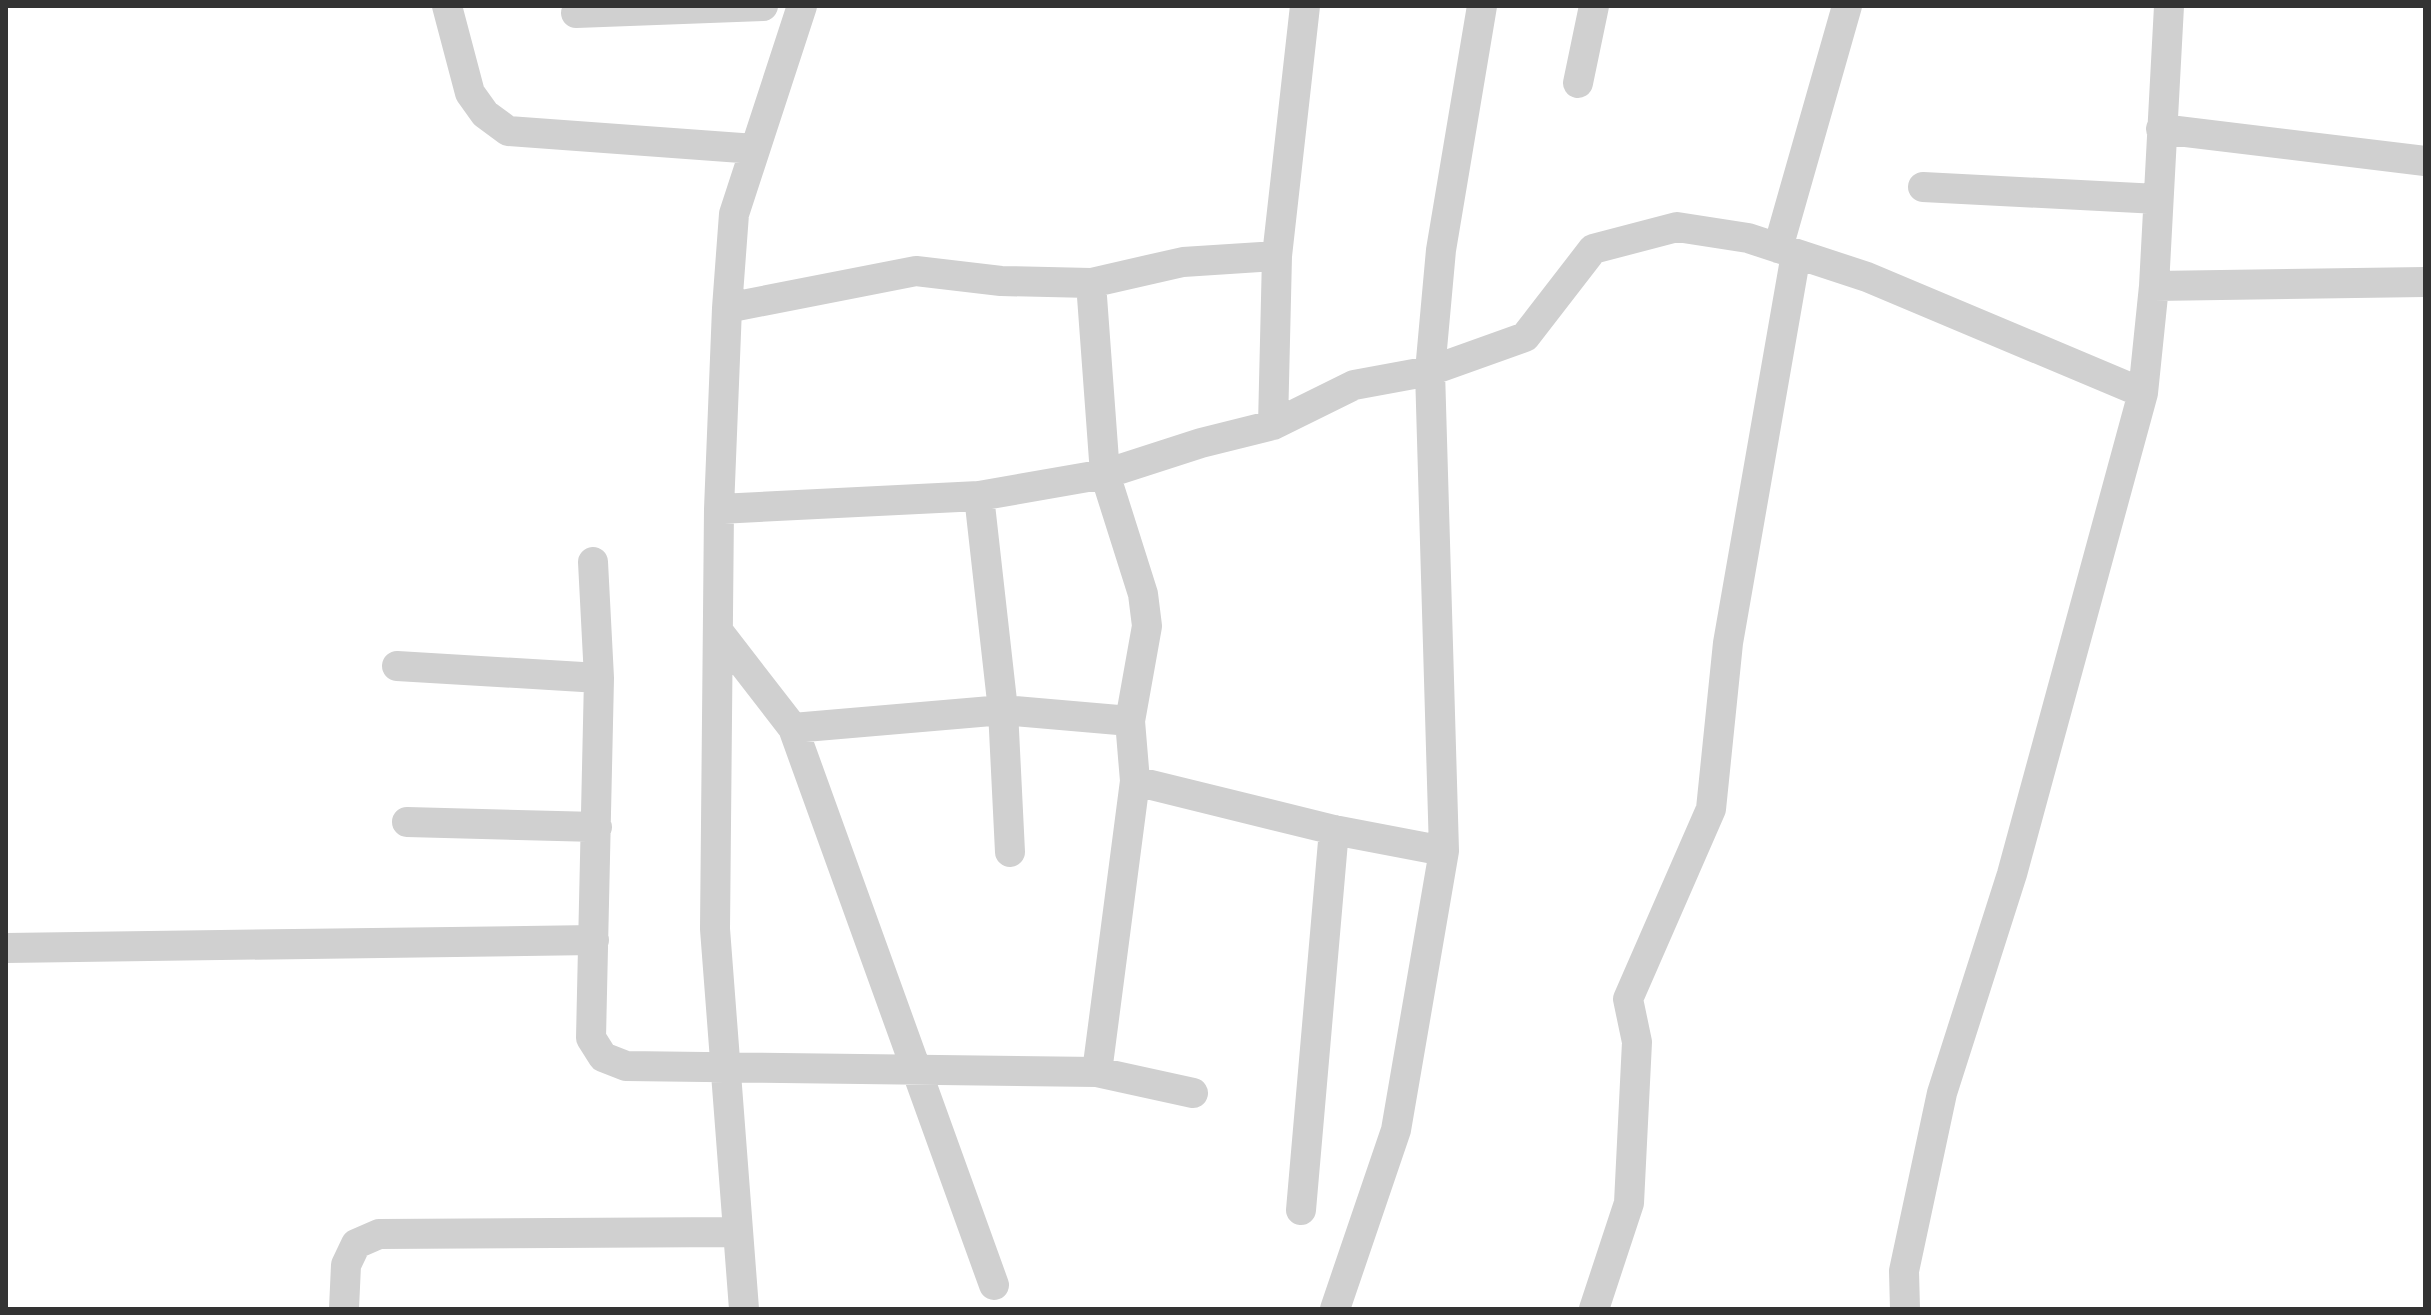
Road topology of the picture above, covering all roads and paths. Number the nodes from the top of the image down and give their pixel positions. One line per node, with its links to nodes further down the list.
1 (447, 6): 12 (street)
2 (763, 6): 9 (street)
3 (802, 6): 12 (street)
4 (1305, 6): 17 (street)
5 (1482, 6): 22 (street)
6 (1594, 6): 10 (street)
7 (1847, 6): 16 (street)
8 (2169, 6): 11 (street)
9 (576, 13)
10 (1578, 83)
11 (2161, 129): 13 (street); 15 (street)
12 (755, 149): 21 (street)
13 (2425, 161)
14 (1923, 187): 15 (street)
15 (2158, 199): 20 (street)
16 (1787, 251): 22 (street); 23 (street); 53 (street)
17 (1277, 256): 19 (street); 24 (street)
18 (2425, 282): 20 (street)
19 (1091, 283): 21 (street); 25 (street)
20 (2154, 286): 23 (street)
21 (727, 308): 27 (street)
22 (1430, 371): 24 (street); 39 (street)
23 (2143, 393): 54 (street)
24 (1273, 425): 25 (street)
25 (1105, 474): 26 (street); 33 (street)
26 (979, 496): 27 (street); 32 (street)
27 (719, 509): 29 (street)
28 (593, 562): 31 (street)
29 (718, 631): 34 (street); 43 (street)
30 (397, 666): 31 (street)
31 (599, 678): 37 (street)
32 (1003, 710): 33 (street); 34 (street); 40 (street)
33 (1130, 721): 35 (street)
34 (793, 728): 44 (street)
35 (1135, 781): 38 (street); 45 (street)
36 (407, 822): 37 (street)
37 (597, 827): 41 (street)
38 (1334, 830): 39 (street); 47 (street)
39 (1444, 851): 52 (street)
40 (1010, 852)
41 (594, 940): 42 (street); 43 (street)
42 (6, 948)
43 (726, 1068): 44 (street); 48 (street)
44 (915, 1070): 45 (street); 49 (street)
45 (1097, 1072): 46 (street)
46 (1193, 1093)
47 (1301, 1210)
48 (738, 1232): 50 (street); 51 (street)
49 (994, 1285)
50 (344, 1309)
51 (744, 1309)
52 (1335, 1309)
53 (1594, 1309)
54 (1905, 1309)

